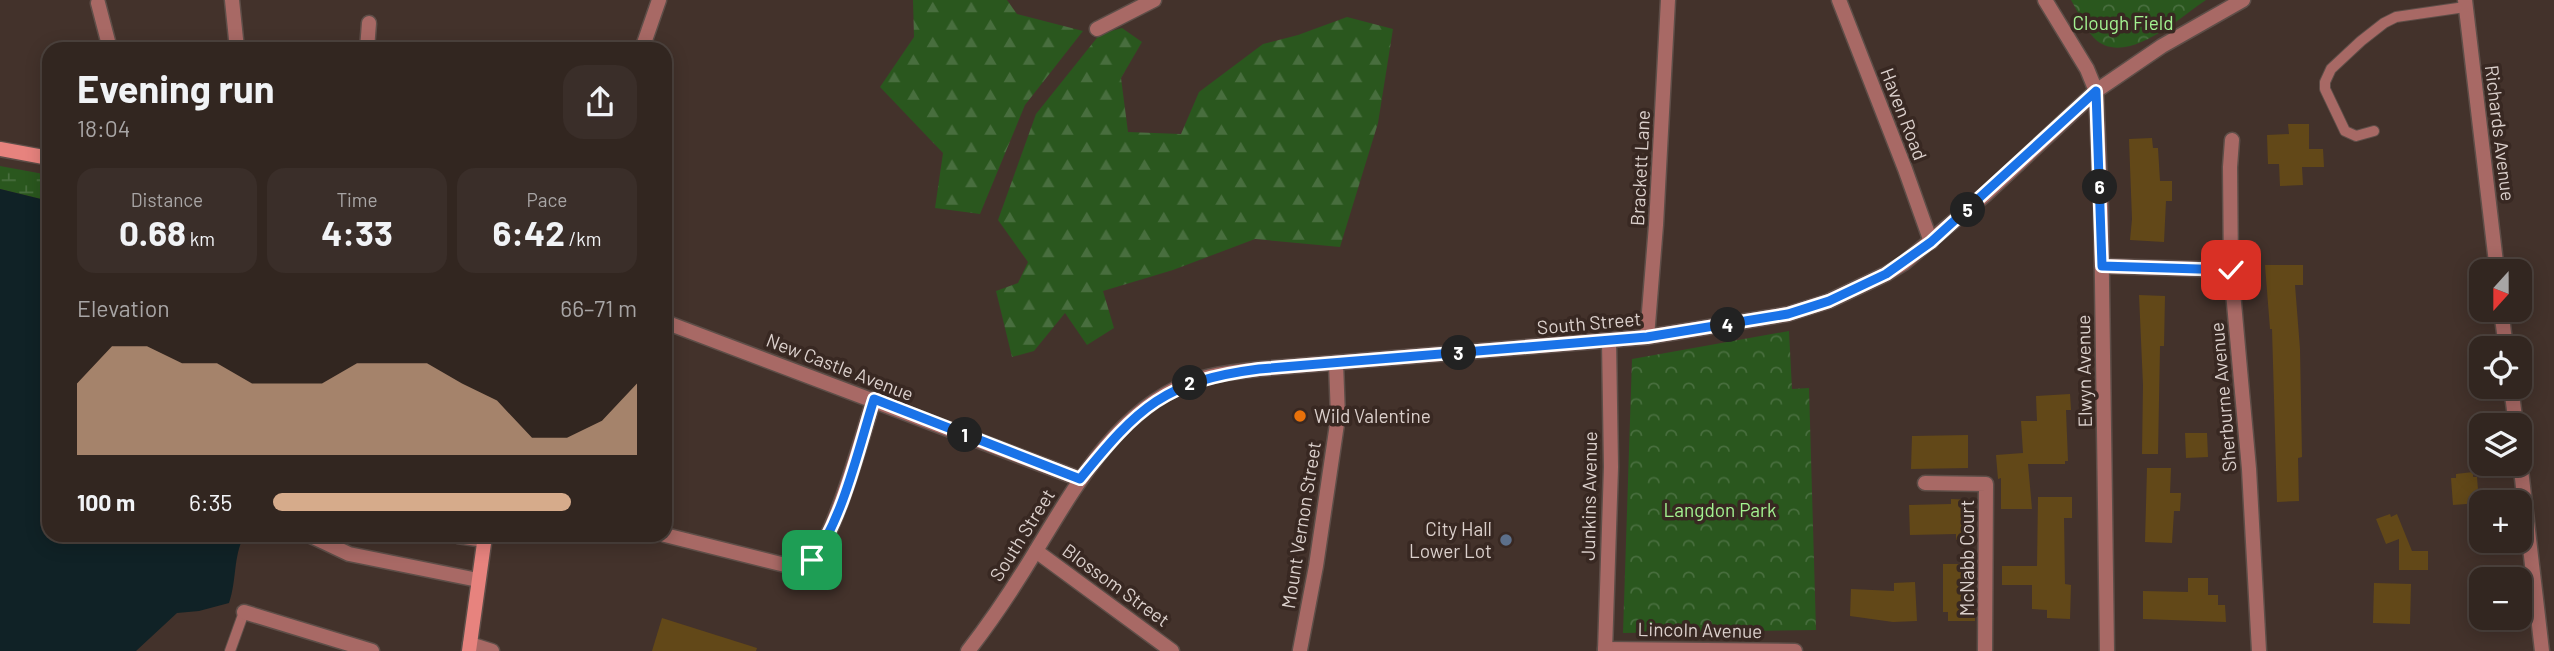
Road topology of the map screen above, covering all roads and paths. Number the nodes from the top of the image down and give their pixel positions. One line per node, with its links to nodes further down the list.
1 (232, 0): 13 (street)
2 (659, 0): 15 (street)
3 (1154, 0): 11 (street)
4 (1668, 0): 26 (street, Brackett Lane)
5 (1839, 0): 21 (street, Haven Road)
6 (2045, 0): 16 (street)
7 (2242, 0): 16 (street, South Street)
8 (98, 3): 12 (street)
9 (2465, 3): 17 (lane); 22 (street, Richards Avenue)
10 (369, 23): 14 (street)
11 (1097, 29)
12 (108, 42)
13 (236, 42)
14 (368, 42)
15 (644, 42)
16 (2096, 91): 21 (street, South Street); 23 (street, Elwyn Avenue)
17 (2374, 131)
18 (2232, 140): 24 (street, Sherburne Avenue)
19 (0, 149): 20 (main road)
20 (42, 157)
21 (1931, 242): 26 (street, South Street)
22 (2496, 259)
23 (2102, 266): 24 (street); 50 (street, Elwyn Avenue)
24 (2231, 270): 51 (street, Sherburne Avenue)
25 (672, 325): 29 (street, New Castle Avenue)
26 (1647, 337): 27 (street, South Street)
27 (1609, 341): 28 (street, South Street); 42 (street, Junkins Avenue)
28 (1336, 363): 31 (street, South Street); 41 (street, Mount Vernon Street)
29 (874, 399): 31 (street, New Castle Avenue); 33 (street)
30 (2522, 476): 52 (street)
31 (1080, 479): 36 (street, South Street)
32 (1925, 483): 49 (street, McNabb Court)
33 (672, 538)
34 (324, 542): 37 (street)
35 (483, 542): 37 (main road)
36 (1036, 551): 46 (street, South Street); 47 (street, Blossom Street)
37 (478, 580): 40 (main road)
38 (244, 612): 43 (lane); 44 (street)
39 (2554, 647): 52 (street)
40 (469, 648): 45 (street)
41 (1300, 650)
42 (1605, 650): 48 (street, Lincoln Avenue)
43 (230, 651)
44 (372, 651)
45 (492, 651)
46 (968, 651)
47 (1172, 651)
48 (1795, 651)
49 (1986, 651)
50 (2107, 651)
51 (2259, 651)
52 (2542, 651)

